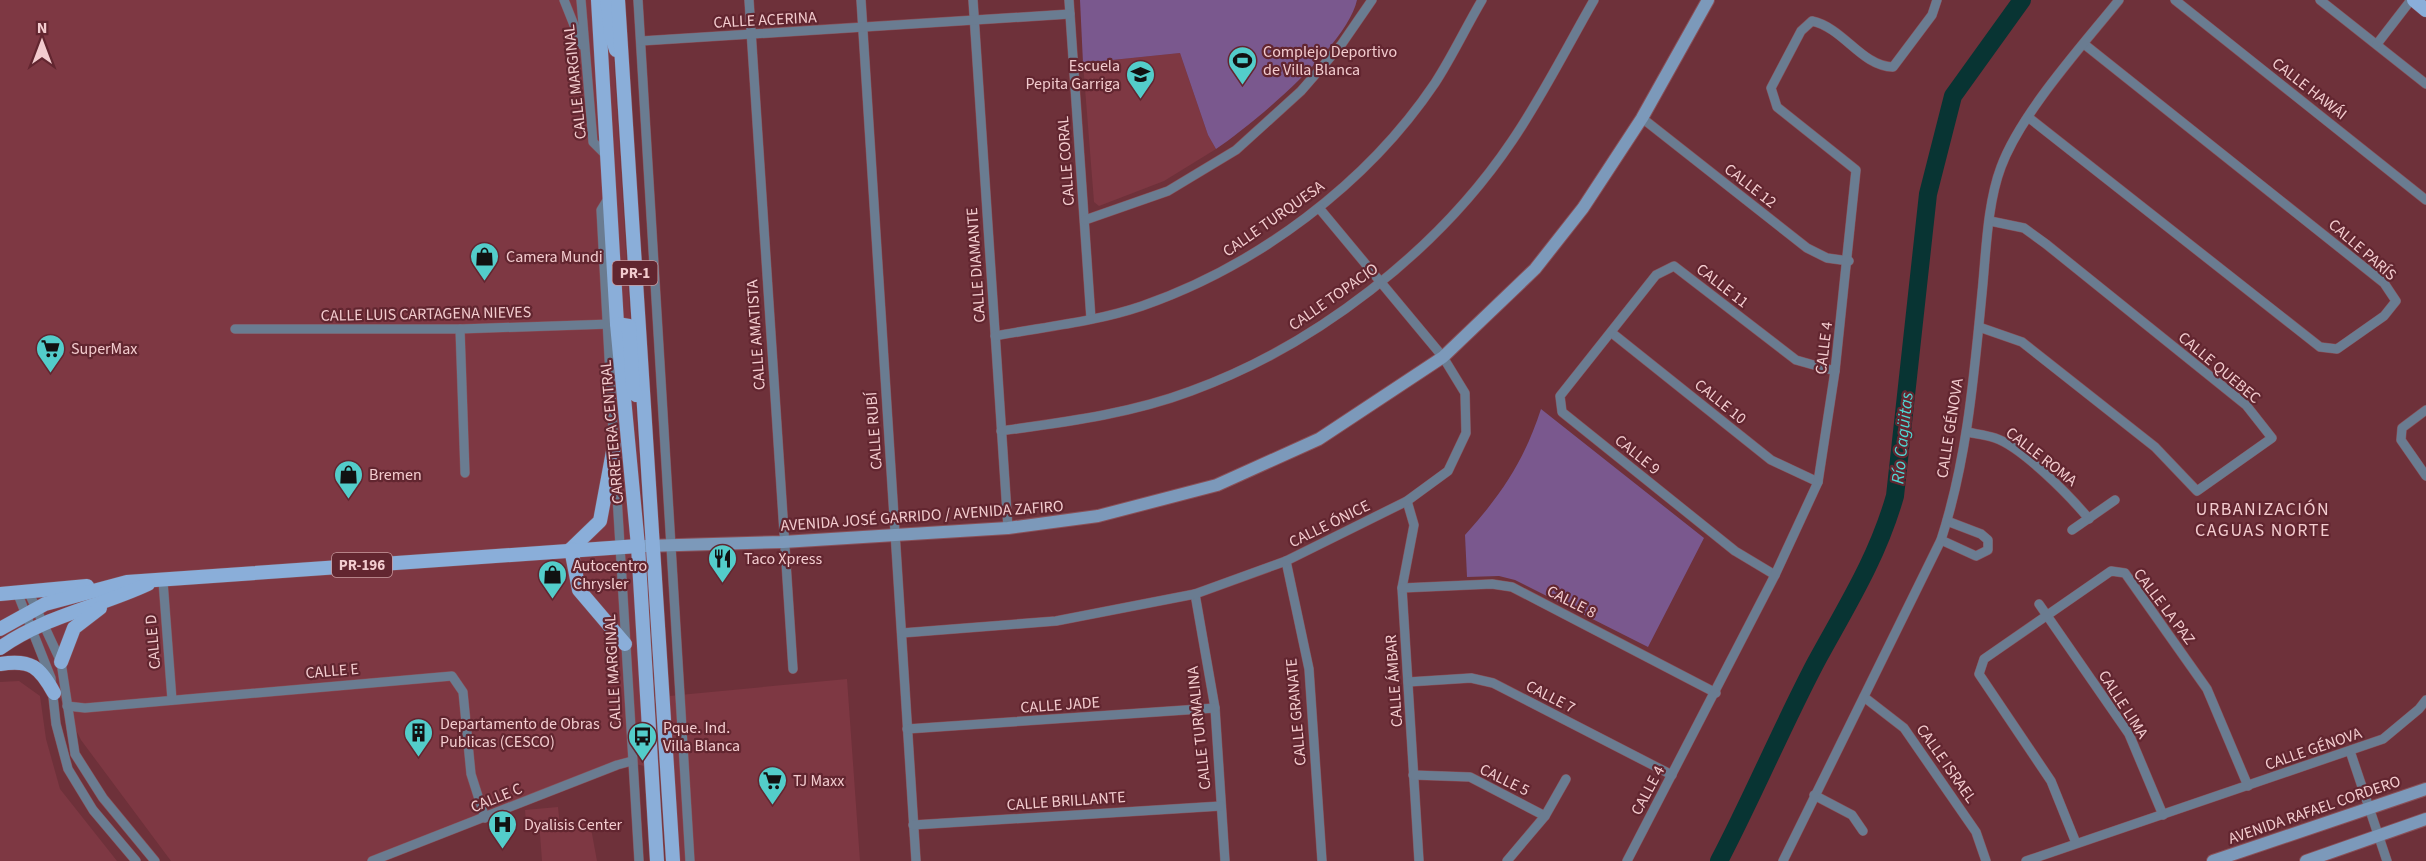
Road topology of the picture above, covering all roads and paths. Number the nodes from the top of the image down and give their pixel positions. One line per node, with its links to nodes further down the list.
1 (564, 0): 28 (street)
2 (581, 0): 28 (street, CALLE MARGINAL)
3 (598, 0): 33 (main road, CARRETERA CENTRAL / PR-1)
4 (607, 0): 29 (main road)
5 (618, 0): 29 (main road, CARRETERA CENTRAL / PR-1)
6 (638, 0): 25 (street)
7 (749, 0): 24 (street, CALLE AMATISTA)
8 (861, 0): 23 (street, CALLE RUBÍ)
9 (973, 0): 22 (street, CALLE DIAMANTE)
10 (1069, 0): 21 (street, CALLE CORAL)
11 (1372, 0): 36 (street)
12 (1482, 0): 35 (street, CALLE TURQUESA)
13 (1594, 0): 39 (street, CALLE TOPACIO)
14 (1708, 0): 32 (street, AVENIDA JOSÉ GARRIDO / AVENIDA ZAFIRO)
15 (1937, 0): 38 (street, CALLE 4)
16 (2119, 0): 26 (street, CALLE GÉNOVA)
17 (2175, 0): 34 (street, CALLE HAWÁI)
18 (2320, 0): 27 (street)
19 (2412, 0): 20 (main road); 27 (street)
20 (2426, 10)
21 (1070, 14): 22 (street, CALLE ACERINA); 36 (street, CALLE CORAL)
22 (975, 21): 23 (street, CALLE ACERINA); 46 (street, CALLE DIAMANTE)
23 (862, 28): 24 (street, CALLE ACERINA); 63 (street, CALLE RUBÍ)
24 (751, 34): 25 (street, CALLE ACERINA); 65 (street, CALLE AMATISTA)
25 (641, 41): 68 (street)
26 (2084, 44): 31 (street, CALLE GÉNOVA); 31 (street, CALLE PARÍS)
27 (2377, 44): 30 (street)
28 (584, 49): 33 (street, CALLE MARGINAL)
29 (622, 69): 50 (main road, CARRETERA CENTRAL / PR-1)
30 (2426, 84)
31 (2028, 117): 37 (street, CALLE GÉNOVA)
32 (1642, 118): 38 (street, CALLE 12); 47 (street, AVENIDA JOSÉ GARRIDO / AVENIDA ZAFIRO)
33 (607, 156): 41 (main road, CARRETERA CENTRAL / PR-1)
34 (2426, 200)
35 (1319, 208): 39 (street, CALLE ÓNICE); 40 (street, CALLE TURQUESA)
36 (1085, 220): 40 (street, CALLE CORAL)
37 (1990, 221): 42 (street, CALLE GÉNOVA); 42 (street, CALLE QUEBEC)
38 (1848, 261): 48 (street, CALLE 4)
39 (1381, 282): 47 (street, CALLE ÓNICE); 51 (street, CALLE TOPACIO)
40 (1091, 319): 46 (street, CALLE TURQUESA)
41 (611, 324): 44 (street, CALLE LUIS CARTAGENA NIEVES); 50 (main road); 53 (street, CALLE MARGINAL); 66 (main road, CARRETERA CENTRAL / PR-1)
42 (1979, 327): 52 (street, CALLE GÉNOVA)
43 (235, 329): 44 (street, CALLE LUIS CARTAGENA NIEVES)
44 (460, 329): 54 (street)
45 (1612, 333): 48 (street, CALLE 11); 56 (street, CALLE 10); 72 (street, CALLE 9)
46 (995, 336): 51 (street, CALLE DIAMANTE)
47 (1443, 357): 58 (street, CALLE ÓNICE); 61 (street, AVENIDA JOSÉ GARRIDO / AVENIDA ZAFIRO)
48 (1835, 371): 56 (street, CALLE 4)
49 (2426, 410): 55 (street)
50 (645, 413): 67 (main road, CARRETERA CENTRAL / PR-1)
51 (1001, 432): 61 (street, CALLE DIAMANTE)
52 (1967, 432): 59 (street, CALLE ROMA); 60 (street, CALLE GÉNOVA)
53 (614, 446): 69 (street, CALLE MARGINAL); 70 (main road)
54 (465, 473)
55 (2426, 477)
56 (1818, 482): 72 (street, CALLE 4)
57 (2115, 500): 59 (street)
58 (1407, 501): 71 (street, CALLE ÓNICE); 74 (street, CALLE ÁMBAR)
59 (2089, 519): 62 (street)
60 (1947, 521): 64 (street, CALLE GÉNOVA); 64 (street)
61 (1008, 528): 63 (street, AVENIDA JOSÉ GARRIDO / AVENIDA ZAFIRO)
62 (2072, 530)
63 (895, 535): 65 (street, AVENIDA JOSÉ GARRIDO / AVENIDA ZAFIRO); 84 (street, CALLE RUBÍ)
64 (1941, 540): 95 (street, CALLE GÉNOVA)
65 (783, 542): 68 (street, AVENIDA JOSÉ GARRIDO / AVENIDA ZAFIRO); 89 (street, CALLE AMATISTA)
66 (638, 546): 67 (street, AVENIDA JOSÉ GARRIDO / AVENIDA ZAFIRO); 69 (main road, PR-196); 123 (main road, CARRETERA CENTRAL / PR-1)
67 (655, 546): 68 (street, AVENIDA JOSÉ GARRIDO / AVENIDA ZAFIRO); 94 (main road, CARRETERA CENTRAL / PR-1)
68 (671, 546): 93 (street)
69 (620, 547): 70 (main road, PR-196); 85 (street, CALLE MARGINAL)
70 (571, 549): 73 (main road, PR-196); 85 (main road)
71 (1286, 561): 78 (street, CALLE ÓNICE); 128 (street, CALLE GRANATE)
72 (1775, 575): 92 (street, CALLE 4)
73 (158, 581): 75 (main road, PR-196); 97 (street, CALLE D)
74 (1402, 588): 90 (street, CALLE ÁMBAR); 92 (street, CALLE 8)
75 (119, 590): 76 (main road); 80 (main road, PR-196); 82 (main road, PR-196); 87 (main road)
76 (23, 592): 77 (main road); 80 (street)
77 (0, 594)
78 (1195, 594): 84 (street, CALLE ÓNICE); 99 (street, CALLE TURMALINA)
79 (2039, 604): 81 (street, CALLE LIMA)
80 (31, 611): 82 (street); 83 (main road, PR-196)
81 (2046, 617): 106 (street, CALLE LA PAZ); 111 (street, CALLE LIMA); 118 (street, CALLE LA PAZ)
82 (37, 626): 86 (main road, PR-196); 87 (street); 91 (street)
83 (0, 629)
84 (902, 633): 100 (street, CALLE RUBÍ)
85 (625, 644): 102 (street, CALLE MARGINAL)
86 (0, 648)
87 (61, 662): 98 (street)
88 (0, 664): 91 (main road)
89 (793, 669)
90 (1408, 682): 103 (street, CALLE ÁMBAR); 104 (street, CALLE 7)
91 (54, 693): 119 (street)
92 (1716, 693): 104 (street, CALLE 4)
93 (680, 695): 94 (street); 125 (street)
94 (663, 696): 124 (main road, CARRETERA CENTRAL / PR-1)
95 (1864, 697): 108 (street, CALLE GÉNOVA); 133 (street, CALLE ISRAEL)
96 (2426, 699): 101 (street, CALLE GÉNOVA)
97 (172, 700): 98 (street, CALLE E); 113 (street, CALLE E)
98 (67, 706): 120 (street)
99 (1215, 708): 100 (street, CALLE JADE); 109 (street, CALLE TURMALINA)
100 (907, 729): 115 (street, CALLE RUBÍ)
101 (2350, 751): 106 (street, CALLE GÉNOVA); 110 (street)
102 (632, 762): 113 (street, CALLE C); 122 (street, CALLE MARGINAL)
103 (1413, 775): 112 (street, CALLE 5); 129 (street, CALLE ÁMBAR)
104 (1672, 775): 131 (street, CALLE 4)
105 (1566, 779): 112 (street)
106 (2248, 786): 111 (street, CALLE GÉNOVA)
107 (2426, 789): 110 (street, AVENIDA RAFAEL CORDERO)
108 (1814, 795): 116 (street); 132 (street, CALLE GÉNOVA)
109 (1221, 806): 115 (street, CALLE BRILLANTE); 127 (street, CALLE TURMALINA)
110 (2369, 807): 117 (street); 135 (street, AVENIDA RAFAEL CORDERO)
111 (2163, 815): 118 (street, CALLE GÉNOVA)
112 (1545, 816): 130 (street)
113 (485, 818): 121 (street, CALLE C)
114 (2426, 819): 117 (street)
115 (914, 825): 126 (street, CALLE RUBÍ)
116 (1863, 831)
117 (2379, 837): 136 (street); 137 (street)
118 (2076, 843): 134 (street, CALLE GÉNOVA)
119 (136, 861)
120 (155, 861)
121 (372, 861)
122 (639, 861)
123 (657, 861)
124 (673, 861)
125 (690, 861)
126 (916, 861)
127 (1225, 861)
128 (1322, 861)
129 (1419, 861)
130 (1507, 861)
131 (1627, 861)
132 (1783, 861)
133 (1986, 861)
134 (2026, 861)
135 (2213, 861)
136 (2306, 861)
137 (2388, 861)

